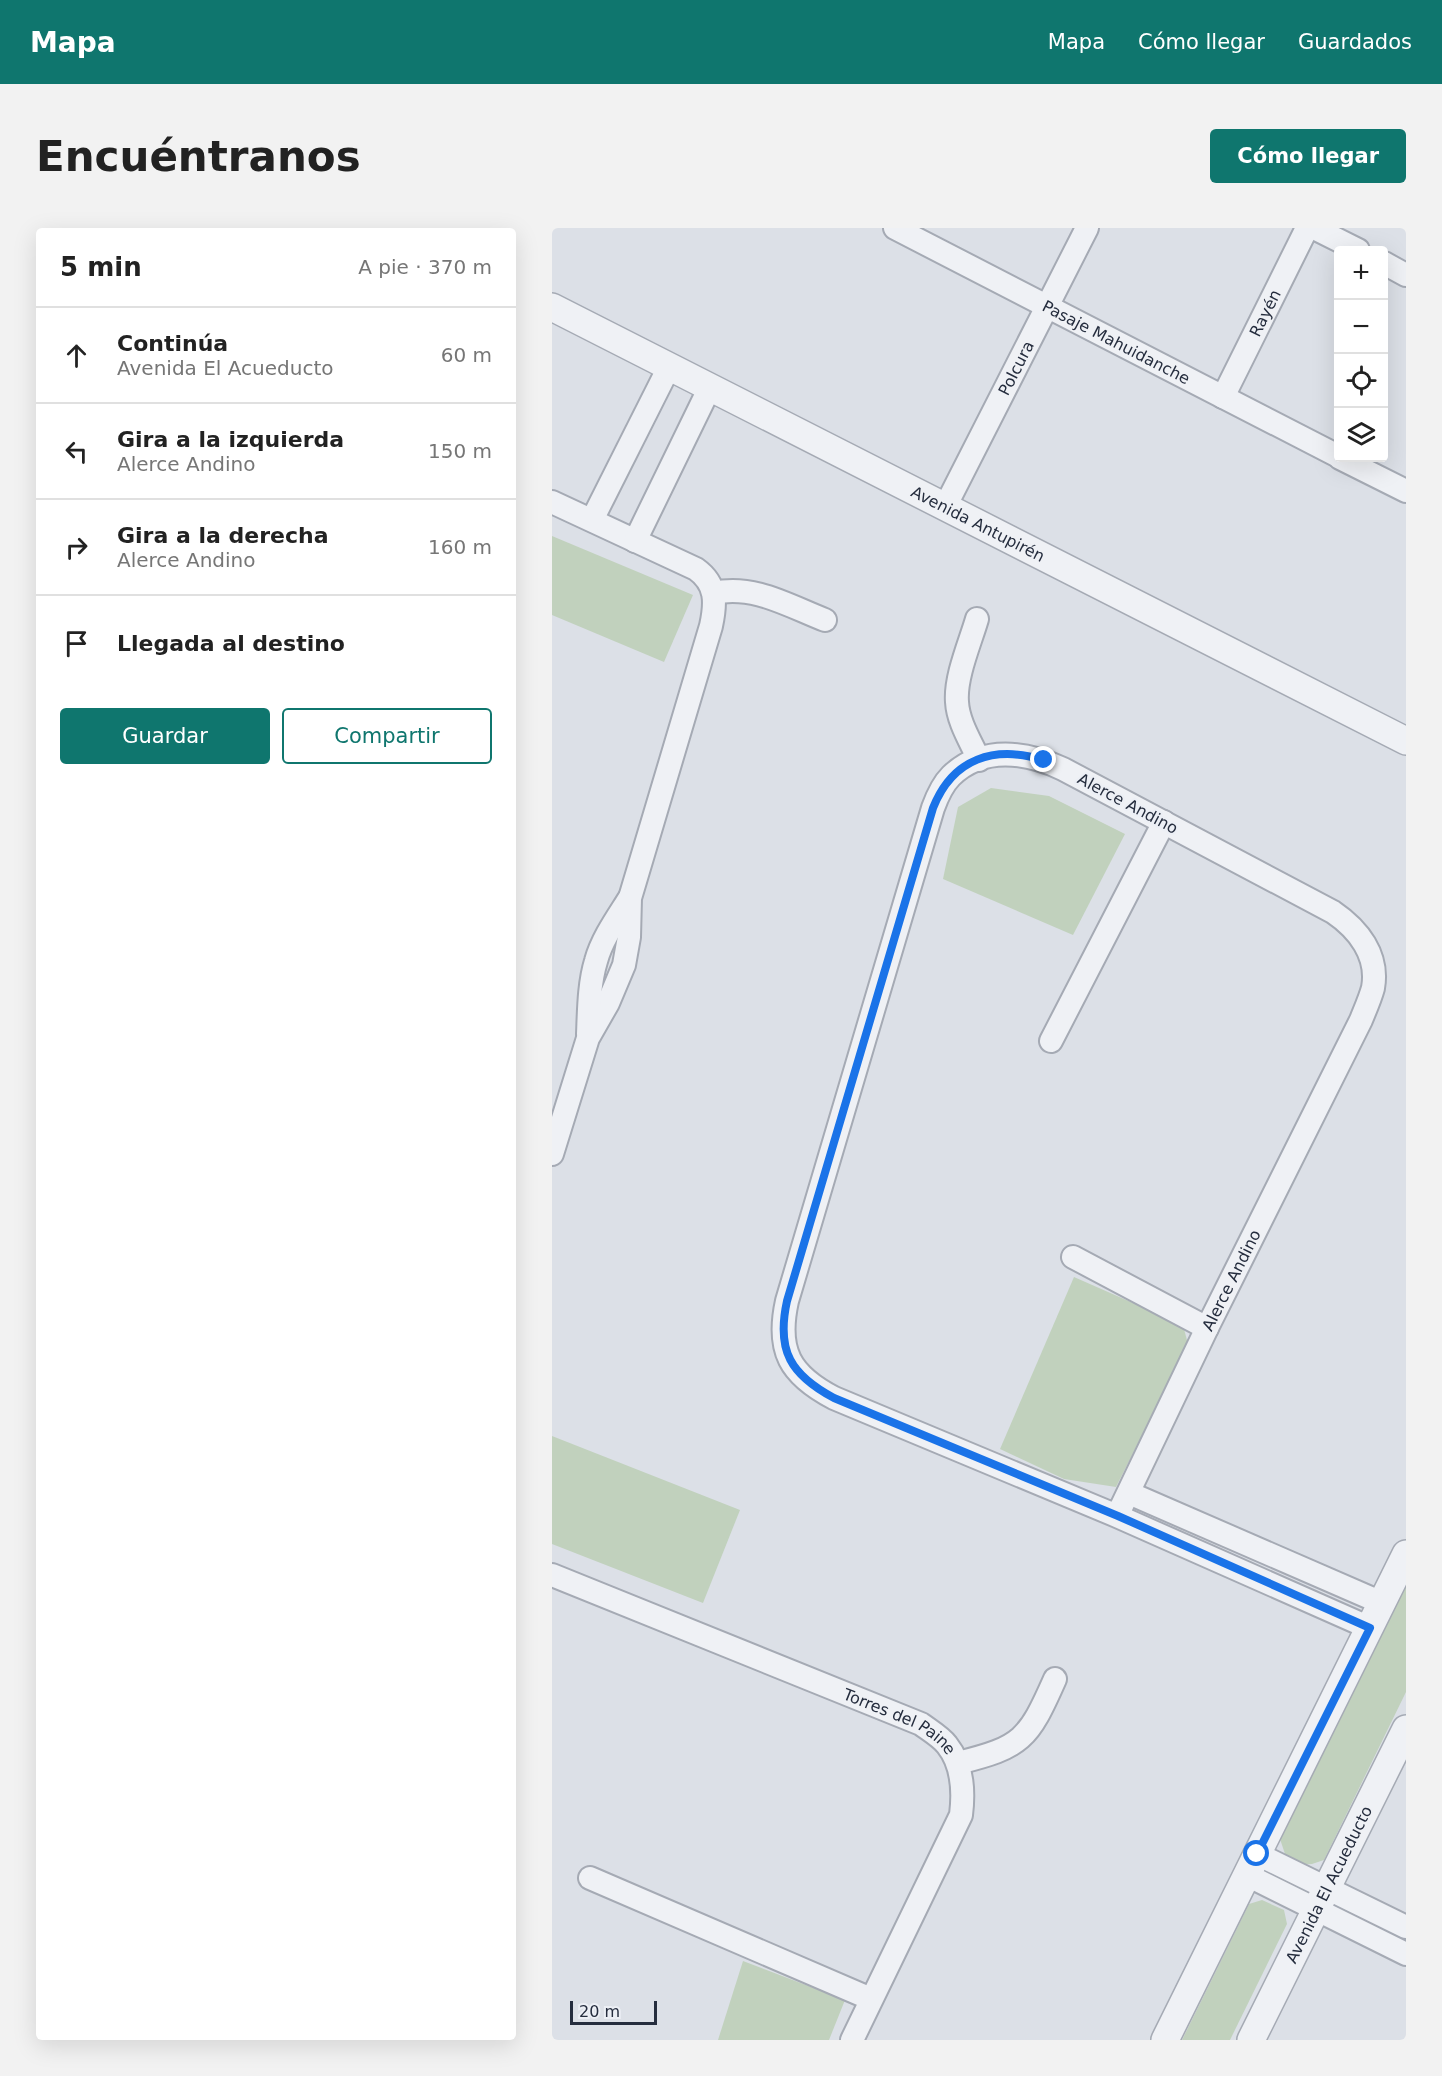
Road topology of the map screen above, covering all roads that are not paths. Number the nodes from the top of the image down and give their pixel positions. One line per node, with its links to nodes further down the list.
1 (895, 228): 8 (street, Pasaje Mahuidanche)
2 (1087, 228): 8 (street, Polcura)
3 (1307, 228): 12 (street, Rayén)
4 (1314, 228): 5 (street)
5 (1350, 246)
6 (1388, 265): 7 (street)
7 (1406, 274)
8 (1047, 306): 12 (street, Pasaje Mahuidanche); 17 (street, Polcura)
9 (552, 307): 10 (street, Avenida Antupirén)
10 (669, 367): 11 (street, Avenida Antupirén); 18 (street)
11 (710, 387): 17 (street, Avenida Antupirén); 19 (street)
12 (1223, 397): 13 (street, Pasaje Mahuidanche)
13 (1334, 454)
14 (1350, 462): 15 (street, Pasaje Mahuidanche)
15 (1406, 491)
16 (552, 502): 18 (street)
17 (945, 507): 23 (street, Avenida Antupirén)
18 (592, 520): 19 (street)
19 (635, 541): 20 (street)
20 (714, 593): 22 (street); 27 (street)
21 (977, 619): 24 (street)
22 (825, 620)
23 (1406, 741)
24 (979, 760): 25 (street, Alerce Andino); 31 (street, Alerce Andino)
25 (1164, 822): 26 (street); 29 (street, Alerce Andino)
26 (1051, 1041)
27 (552, 1154)
28 (1073, 1257): 29 (street)
29 (1207, 1328): 30 (street, Alerce Andino)
30 (1129, 1493): 31 (street, Alerce Andino); 34 (street)
31 (1118, 1516): 35 (street, Alerce Andino)
32 (1406, 1554): 34 (street)
33 (552, 1575): 38 (street, Torres del Paine)
34 (1382, 1603): 35 (street)
35 (1370, 1628): 39 (street)
36 (1054, 1679): 38 (street)
37 (1406, 1729): 41 (street, Avenida El Acueducto)
38 (958, 1763): 44 (street, Torres del Paine)
39 (1252, 1864): 41 (street); 46 (street)
40 (590, 1878): 44 (street)
41 (1320, 1898): 42 (street); 43 (street); 47 (street, Avenida El Acueducto)
42 (1406, 1927)
43 (1406, 1954)
44 (871, 1999): 45 (street, Torres del Paine)
45 (852, 2040)
46 (1165, 2040)
47 (1251, 2040)

